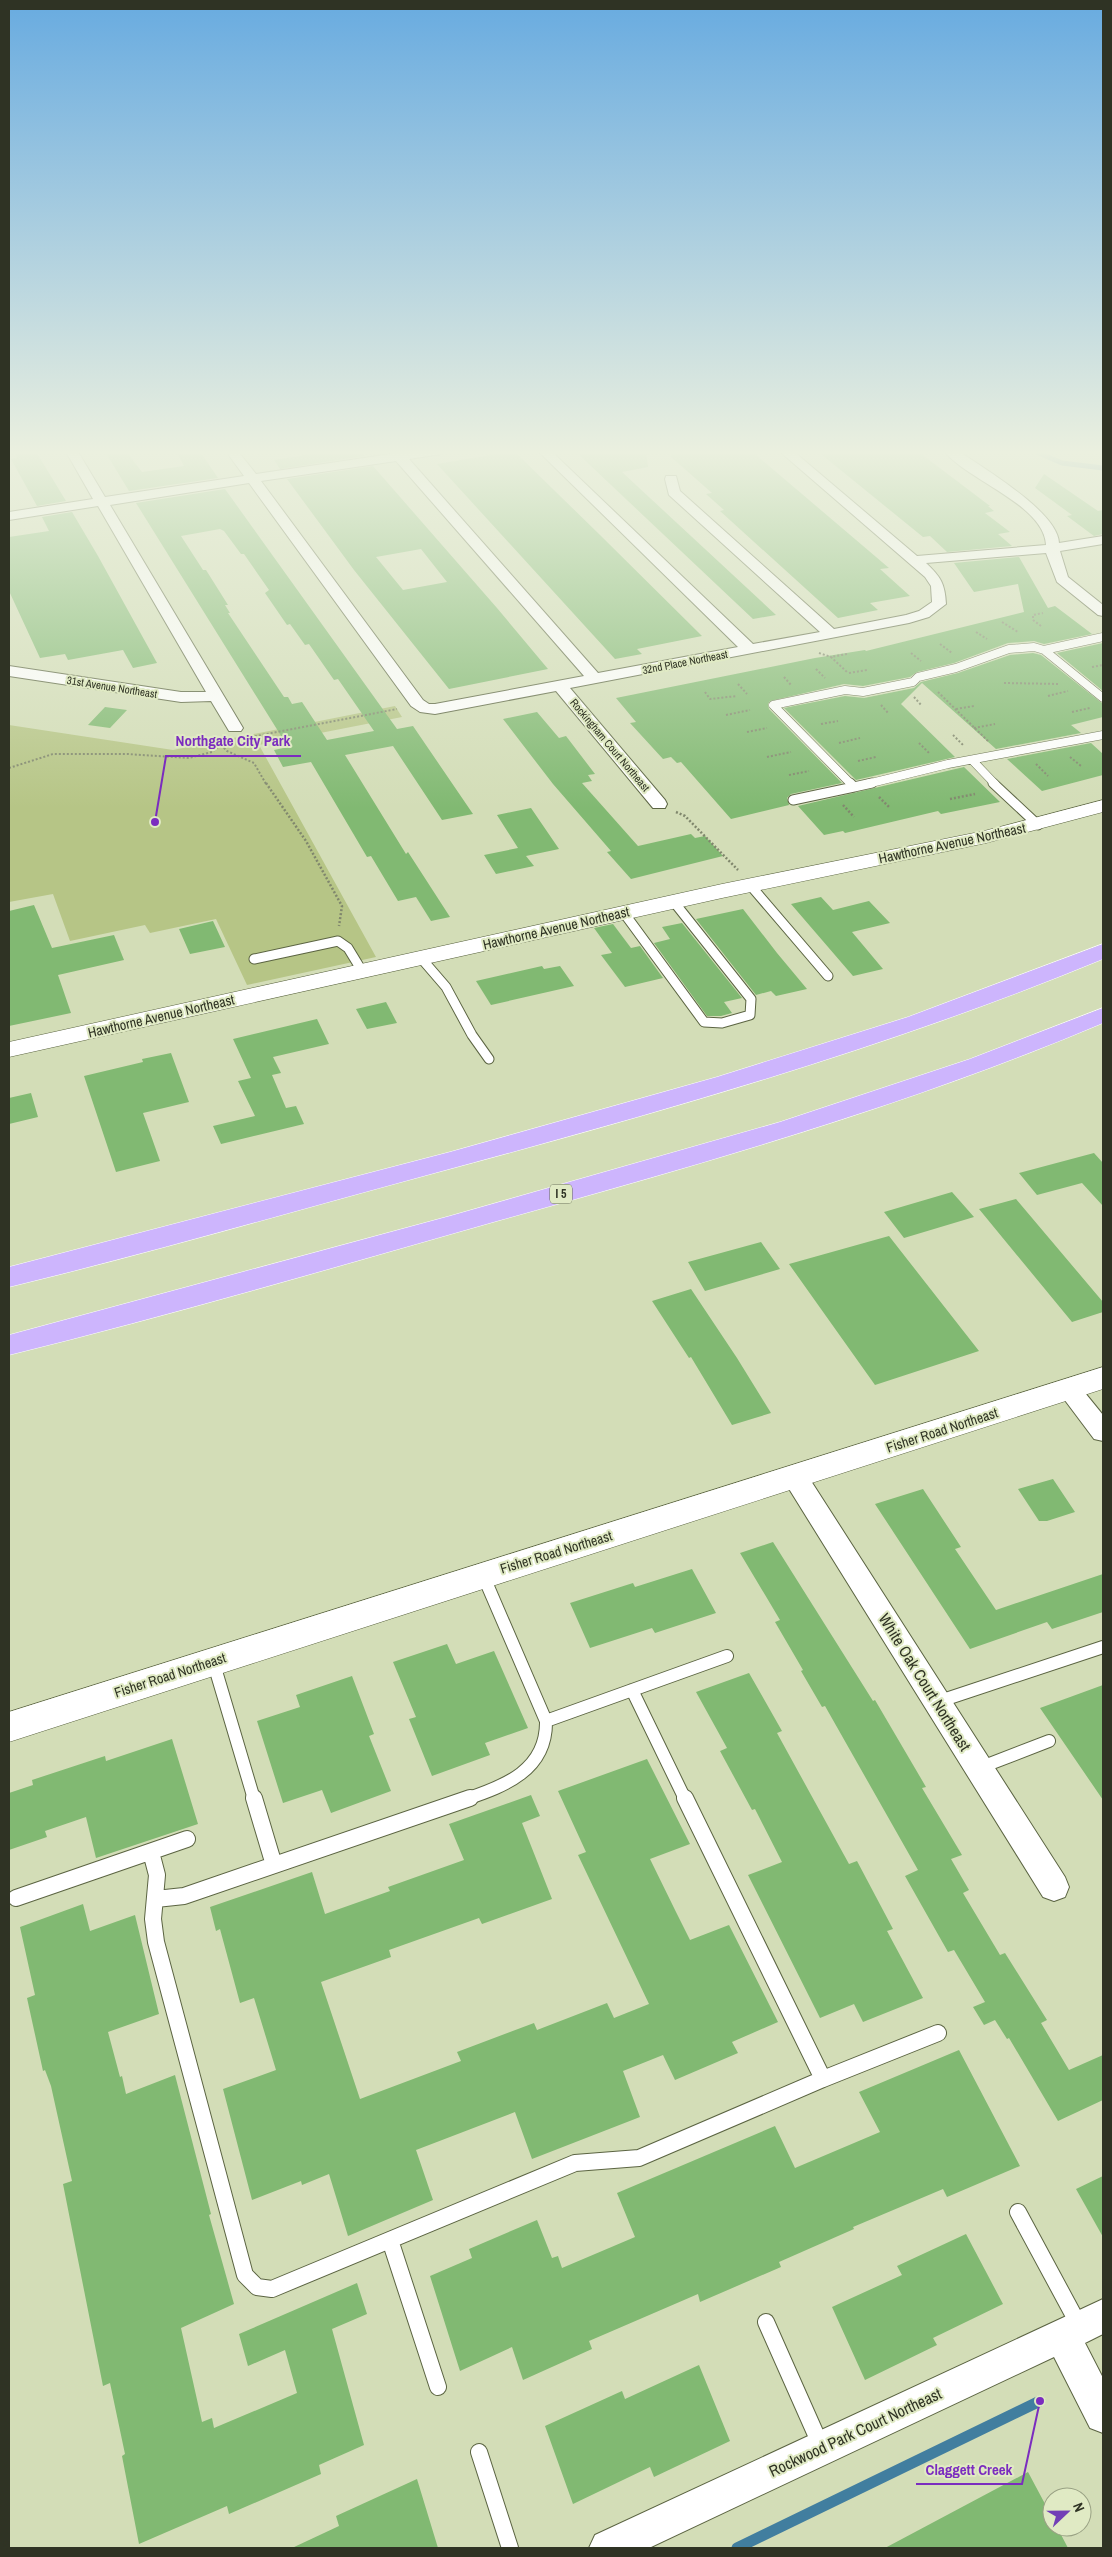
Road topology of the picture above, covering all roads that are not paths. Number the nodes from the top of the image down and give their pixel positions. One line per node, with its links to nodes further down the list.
1 (142, 569): 16 (street)
2 (319, 569): 15 (street, 32nd Place Northeast)
3 (499, 569): 14 (street)
4 (667, 569): 11 (street)
5 (759, 569): 9 (street)
6 (925, 569): 9 (street, 32nd Place Northeast)
7 (1058, 569): 8 (street)
8 (1103, 612)
9 (831, 634): 11 (street, 32nd Place Northeast)
10 (1103, 638): 12 (lane)
11 (750, 650): 14 (street, 32nd Place Northeast)
12 (1044, 650): 17 (lane); 21 (lane)
13 (9, 671): 16 (street, 31st Avenue Northeast)
14 (596, 680): 15 (street, 32nd Place Northeast)
15 (560, 686): 23 (street, Rockingham Court Northeast)
16 (216, 696): 19 (street)
17 (1103, 698)
18 (1103, 735): 20 (lane)
19 (236, 736)
20 (972, 760): 21 (lane); 25 (lane)
21 (854, 787): 22 (lane)
22 (793, 800)
23 (659, 804)
24 (1103, 806): 25 (main road, Hawthorne Avenue Northeast)
25 (1038, 825): 26 (main road, Hawthorne Avenue Northeast)
26 (751, 886): 27 (main road, Hawthorne Avenue Northeast); 33 (lane)
27 (674, 902): 28 (main road, Hawthorne Avenue Northeast); 28 (lane)
28 (624, 913): 30 (main road, Hawthorne Avenue Northeast)
29 (1103, 950): 37 (highway)
30 (421, 958): 32 (main road, Hawthorne Avenue Northeast); 36 (lane)
31 (254, 959): 32 (lane)
32 (362, 971): 35 (main road, Hawthorne Avenue Northeast)
33 (828, 976)
34 (1103, 1015): 38 (highway, I 5)
35 (9, 1050)
36 (489, 1059)
37 (9, 1276)
38 (9, 1345)
39 (1103, 1378): 40 (main road, Fisher Road Northeast)
40 (1069, 1389): 41 (street); 42 (main road, Fisher Road Northeast)
41 (1103, 1432)
42 (795, 1477): 43 (main road, Fisher Road Northeast); 48 (street, White Oak Court Northeast)
43 (483, 1575): 46 (main road, Fisher Road Northeast); 49 (lane)
44 (1103, 1646): 48 (lane)
45 (727, 1656): 47 (lane)
46 (213, 1661): 50 (main road, Fisher Road Northeast); 55 (lane)
47 (632, 1690): 49 (lane); 60 (lane)
48 (937, 1702): 52 (street, White Oak Court Northeast)
49 (546, 1721): 55 (lane)
50 (9, 1726)
51 (1049, 1741): 52 (lane)
52 (979, 1768): 56 (street, White Oak Court Northeast)
53 (187, 1839): 54 (lane)
54 (151, 1852): 57 (lane); 58 (lane)
55 (274, 1865): 58 (lane)
56 (1054, 1887)
57 (16, 1898)
58 (156, 1899): 62 (lane)
59 (938, 2033): 60 (lane)
60 (823, 2079): 62 (lane)
61 (1018, 2212): 64 (lane)
62 (390, 2240): 65 (lane)
63 (766, 2322): 67 (lane)
64 (1082, 2327): 66 (street); 67 (street, Rockwood Park Court Northeast)
65 (438, 2387)
66 (1103, 2415)
67 (821, 2447): 70 (street, Rockwood Park Court Northeast)
68 (479, 2452): 69 (lane)
69 (510, 2548)
70 (608, 2548)

